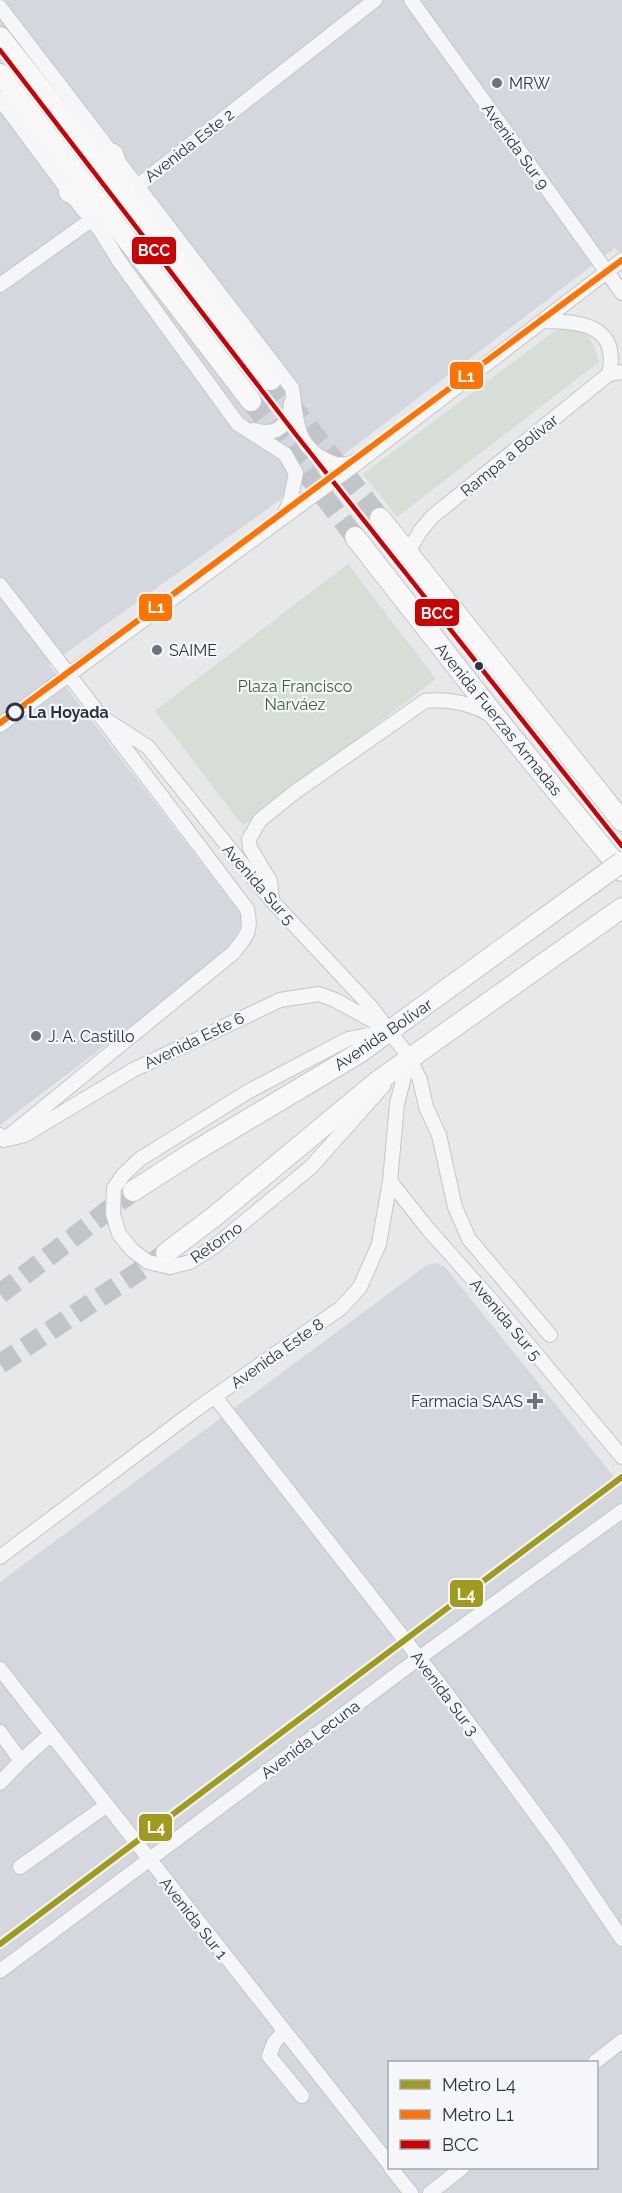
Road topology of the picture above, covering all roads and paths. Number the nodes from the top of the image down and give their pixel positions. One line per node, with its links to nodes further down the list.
1 (375, 0): 8 (street, Avenida Este 2)
2 (411, 0): 12 (street, Avenida Sur 9)
3 (0, 7): 7 (street)
4 (0, 37): 7 (main road)
5 (0, 74): 10 (main road)
6 (0, 99): 9 (street)
7 (104, 156): 8 (main road)
8 (131, 190): 10 (street, Avenida Este 2); 17 (main road); 18 (street)
9 (69, 192): 10 (main road)
10 (99, 215): 13 (street, Avenida Este 2); 19 (main road); 20 (street)
11 (622, 260): 12 (street)
12 (607, 272): 14 (street, Avenida Sur 9); 15 (street)
13 (0, 285)
14 (622, 293)
15 (543, 321): 16 (street); 21 (street)
16 (616, 373): 25 (street, Rampa a Bolívar)
17 (271, 380)
18 (292, 388): 20 (street); 21 (street)
19 (251, 401)
20 (238, 424): 22 (street)
21 (372, 452): 22 (street)
22 (282, 518): 27 (street)
23 (380, 518): 25 (main road, Avenida Fuerzas Armadas)
24 (356, 537): 30 (main road, Avenida Fuerzas Armadas)
25 (407, 553): 31 (main road, Avenida Fuerzas Armadas)
26 (0, 585): 27 (street, Avenida Sur 5)
27 (69, 674): 28 (street, Avenida Sur 5); 29 (street)
28 (104, 718): 33 (street, Avenida Sur 5); 35 (street, Avenida Sur 5)
29 (0, 725)
30 (503, 726): 32 (main road, Avenida Fuerzas Armadas); 33 (street)
31 (622, 821)
32 (617, 868): 36 (main road, Avenida Bolívar)
33 (272, 902): 36 (street, Avenida Sur 5)
34 (622, 908): 37 (main road, Avenida Bolívar)
35 (250, 921): 38 (street, Avenida Este 6)
36 (390, 1031): 37 (street, Avenida Sur 5); 37 (street, Retorno); 38 (street, Avenida Este 6); 40 (main road, Avenida Bolívar)
37 (410, 1057): 39 (street, Avenida Este 8); 41 (main road, Avenida Bolívar); 42 (street, Avenida Sur 5)
38 (1, 1139)
39 (390, 1181): 43 (street, Avenida Este 8); 44 (street, Avenida Sur 5)
40 (133, 1191)
41 (166, 1252)
42 (550, 1335)
43 (215, 1396): 46 (street, Avenida Este 8); 47 (street, Avenida Sur 3)
44 (622, 1457)
45 (622, 1511): 47 (street, Avenida Lecuna)
46 (0, 1557)
47 (419, 1658): 54 (street, Avenida Lecuna); 56 (street, Avenida Sur 3)
48 (0, 1670): 50 (street, Avenida Sur 1)
49 (0, 1732): 51 (street)
50 (51, 1734): 51 (street); 53 (street, Avenida Sur 1)
51 (21, 1761): 52 (street)
52 (0, 1783)
53 (107, 1805): 54 (street, Avenida Sur 1); 55 (street)
54 (149, 1859): 57 (street, Avenida Lecuna); 58 (street, Avenida Sur 1)
55 (20, 1867)
56 (622, 1939)
57 (0, 1971)
58 (284, 2031): 61 (street); 62 (street, Avenida Sur 1)
59 (622, 2041): 60 (street)
60 (596, 2061)
61 (302, 2096)
62 (388, 2163)
63 (392, 2169): 65 (street, Avenida Sur 1)
64 (461, 2169): 66 (street)
65 (411, 2193)
66 (430, 2193)

